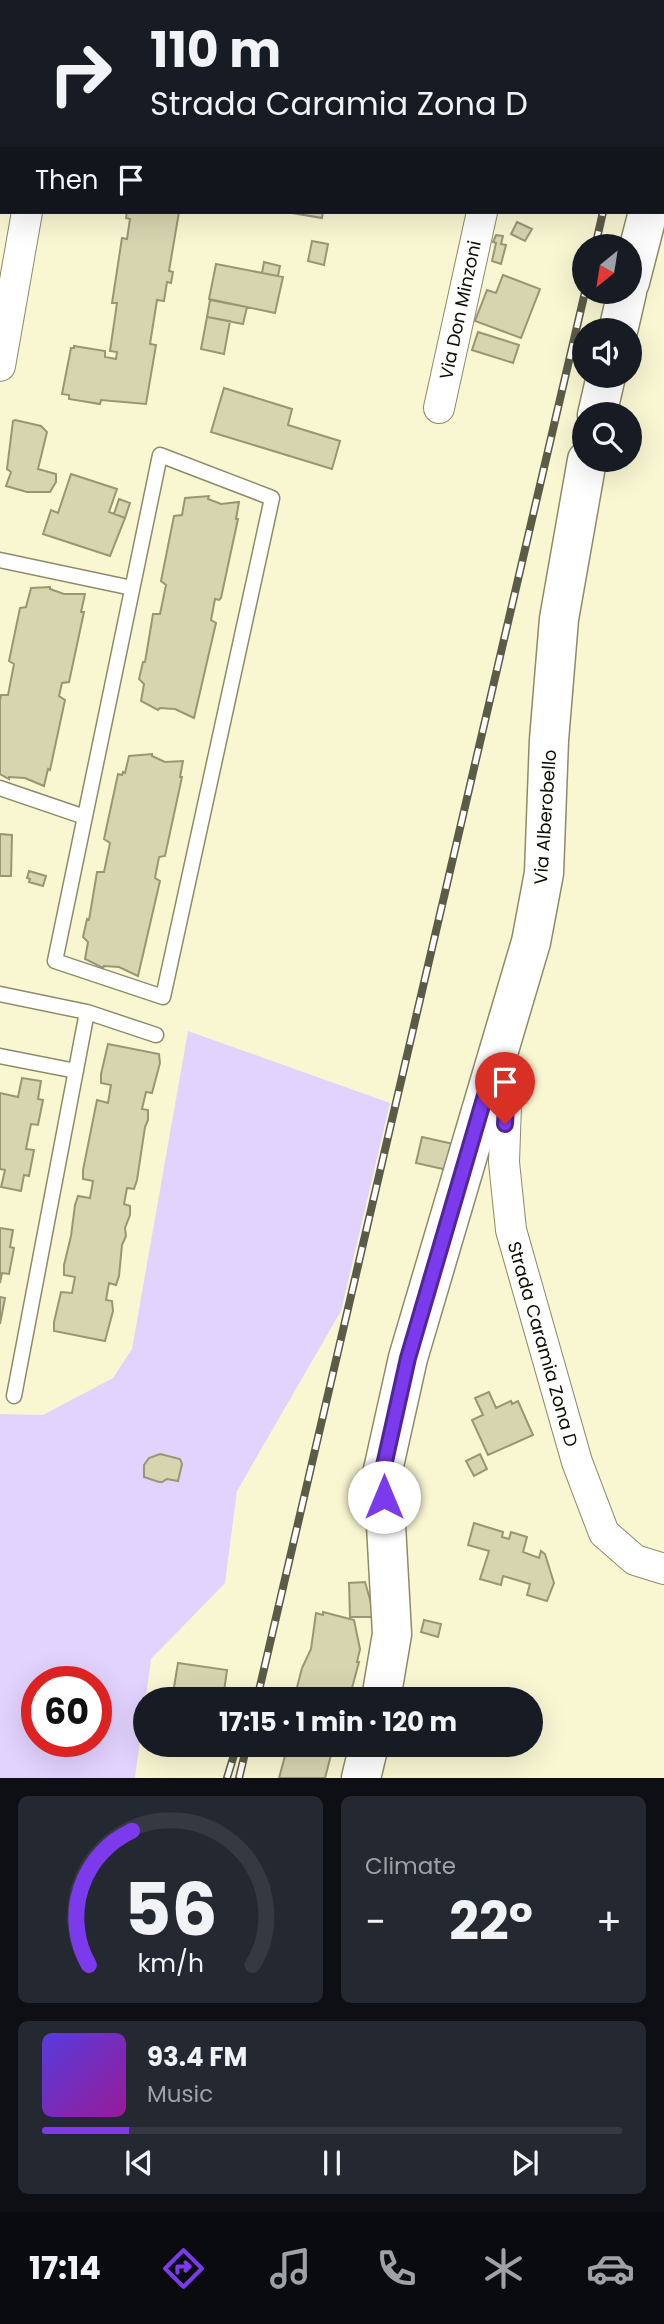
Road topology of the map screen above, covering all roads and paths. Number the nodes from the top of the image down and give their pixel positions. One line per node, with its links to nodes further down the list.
1 (27, 214): 5 (street)
2 (482, 214): 6 (street, Via Don Minzoni)
3 (647, 214): 4 (main road)
4 (642, 235)
5 (0, 366)
6 (439, 408)
7 (585, 472): 17 (main road, Via Alberobello)
8 (0, 560): 9 (lane)
9 (132, 588): 11 (lane); 11 (lane)
10 (0, 788): 11 (lane)
11 (85, 817)
12 (0, 994): 13 (lane)
13 (87, 1012): 14 (lane); 16 (lane)
14 (156, 1035)
15 (0, 1056): 16 (lane)
16 (76, 1070): 18 (lane)
17 (488, 1085): 19 (street, Strada Caramia Zona D); 20 (main road, Via Alberobello)
18 (14, 1396)
19 (664, 1569)
20 (383, 1687)
21 (366, 1757): 22 (main road)
22 (361, 1778)

